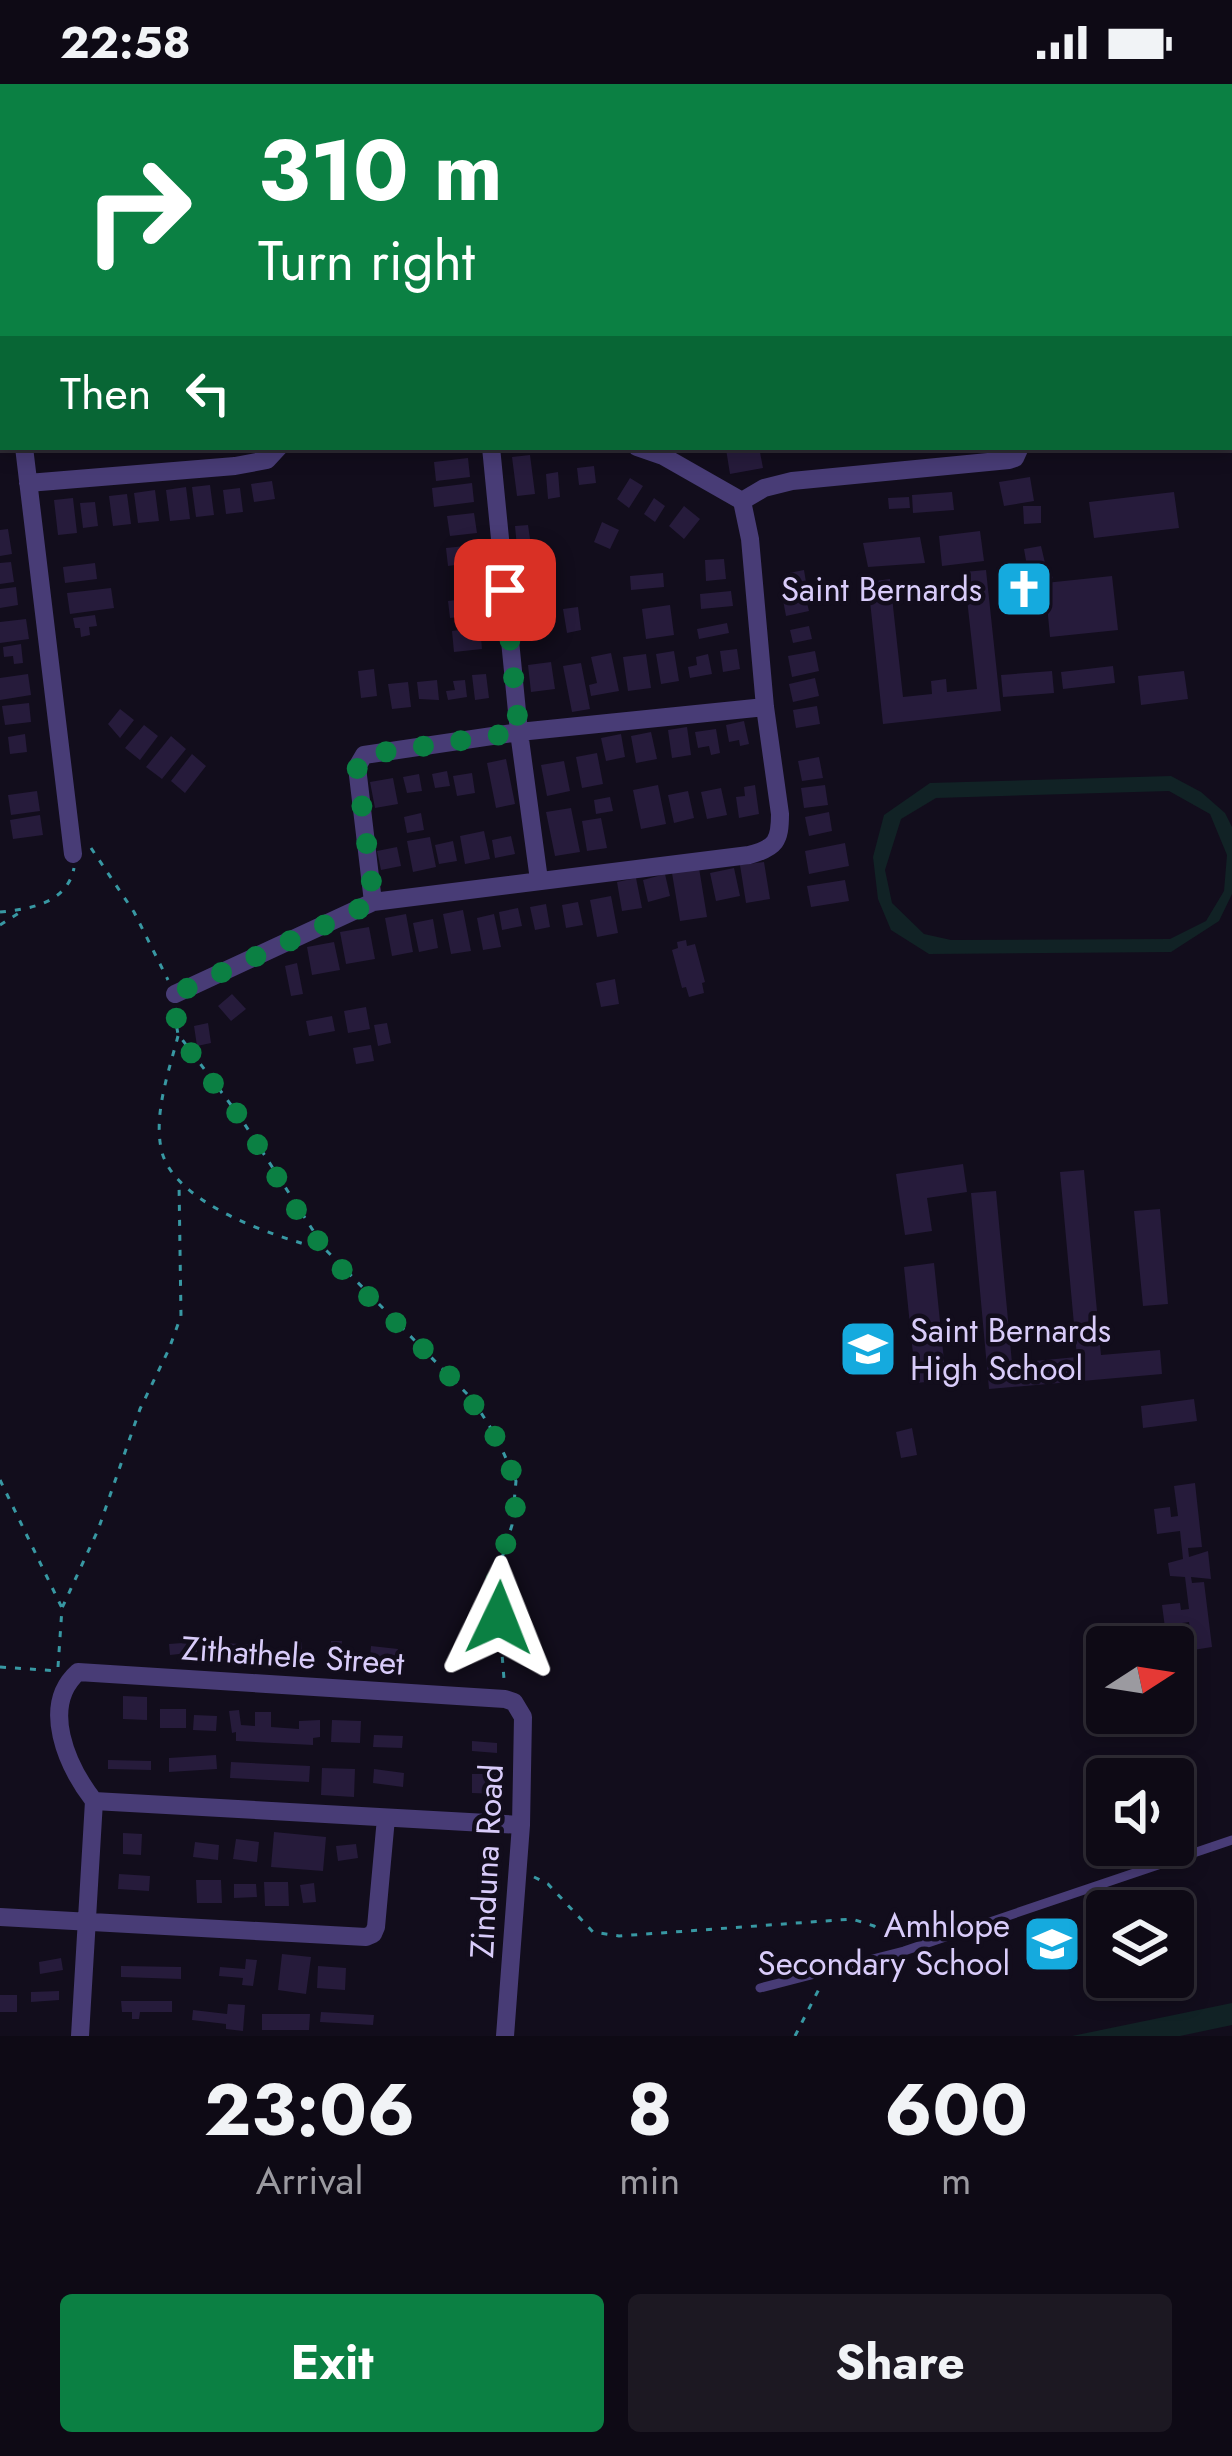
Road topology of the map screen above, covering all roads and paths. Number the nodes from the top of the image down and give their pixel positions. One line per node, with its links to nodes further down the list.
1 (24, 450): 6 (street)
2 (276, 450): 6 (street)
3 (491, 450): 9 (street)
4 (1019, 450): 7 (street)
5 (665, 452): 7 (street)
6 (28, 483): 10 (street)
7 (742, 501): 8 (street)
8 (765, 707): 9 (street); 11 (street)
9 (519, 732): 11 (street); 12 (street)
10 (81, 850): 13 (path); 16 (path)
11 (539, 880): 12 (street)
12 (374, 902): 16 (street)
13 (24, 910): 14 (path); 15 (path)
14 (0, 912)
15 (0, 925)
16 (175, 994): 17 (path)
17 (178, 1034): 18 (path); 19 (path)
18 (179, 1183): 19 (path); 21 (path)
19 (325, 1250): 23 (path)
20 (0, 1480): 21 (path)
21 (62, 1608): 22 (path)
22 (0, 1667)
23 (505, 1699): 24 (street, Zithathele Street); 26 (street, Zinduna Road)
24 (94, 1801): 25 (street); 30 (street)
25 (386, 1818): 26 (street); 30 (street)
26 (521, 1825): 28 (street, Zinduna Road)
27 (1232, 1840): 31 (lane)
28 (516, 1868): 31 (path); 35 (street, Zinduna Road)
29 (0, 1917): 30 (street)
30 (87, 1923): 34 (street)
31 (904, 1951): 32 (lane)
32 (830, 1970): 33 (lane); 36 (path)
33 (760, 1988)
34 (80, 2036)
35 (505, 2036)
36 (795, 2036)

